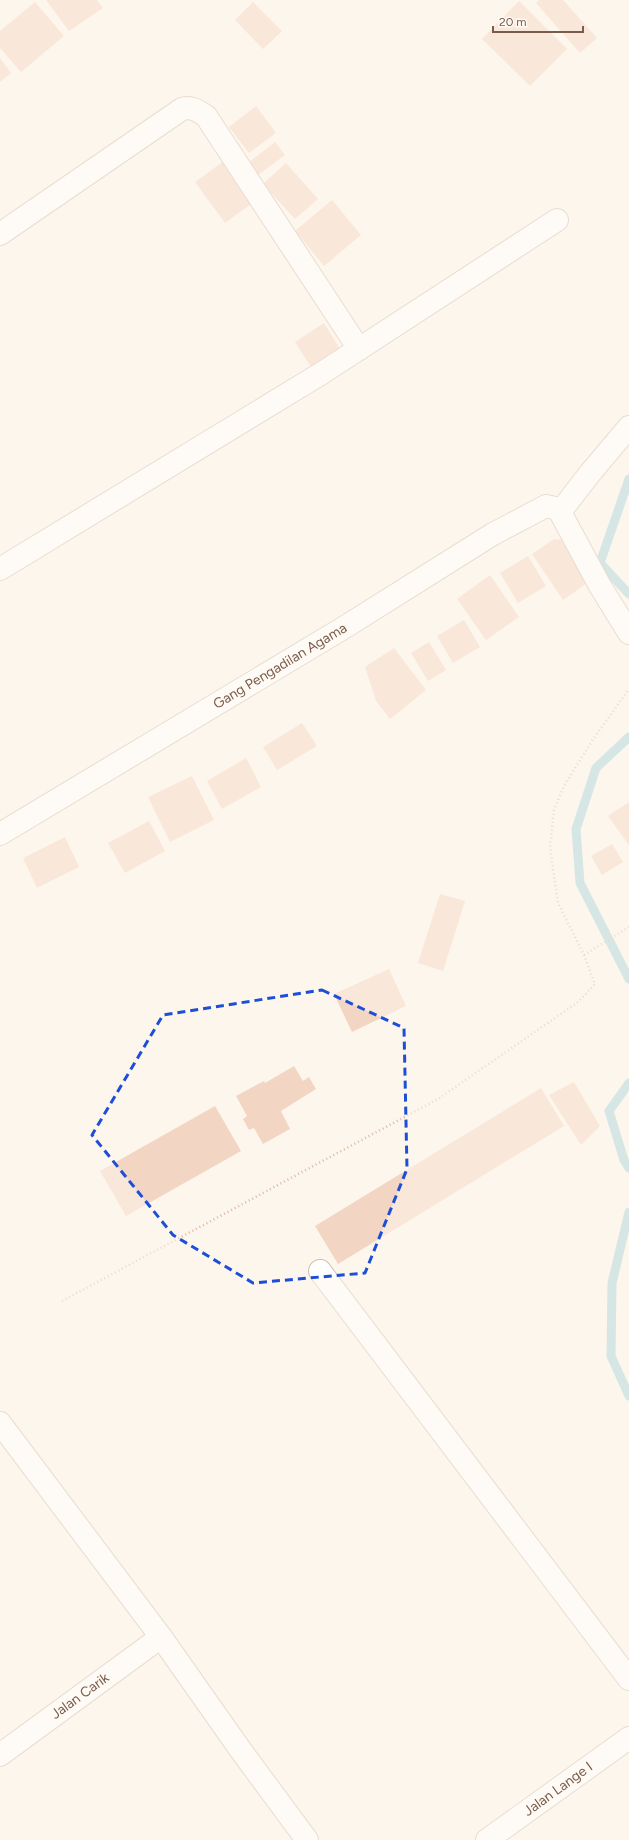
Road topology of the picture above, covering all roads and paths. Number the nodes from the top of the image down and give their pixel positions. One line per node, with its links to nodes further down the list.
1 (557, 220): 3 (street)
2 (0, 234): 3 (street)
3 (358, 349): 6 (street)
4 (629, 427): 5 (street)
5 (560, 512): 7 (street); 9 (street, Gang Pengadilan Agama)
6 (0, 569)
7 (629, 634)
8 (629, 689): 11 (path)
9 (0, 834)
10 (628, 928): 11 (path)
11 (584, 955): 13 (path)
12 (320, 1271): 16 (street)
13 (62, 1301)
14 (0, 1423): 15 (street)
15 (161, 1637): 18 (street, Jalan Carik); 19 (street)
16 (629, 1679)
17 (629, 1738): 20 (street, Jalan Lange I)
18 (0, 1755)
19 (307, 1840)
20 (487, 1840)

